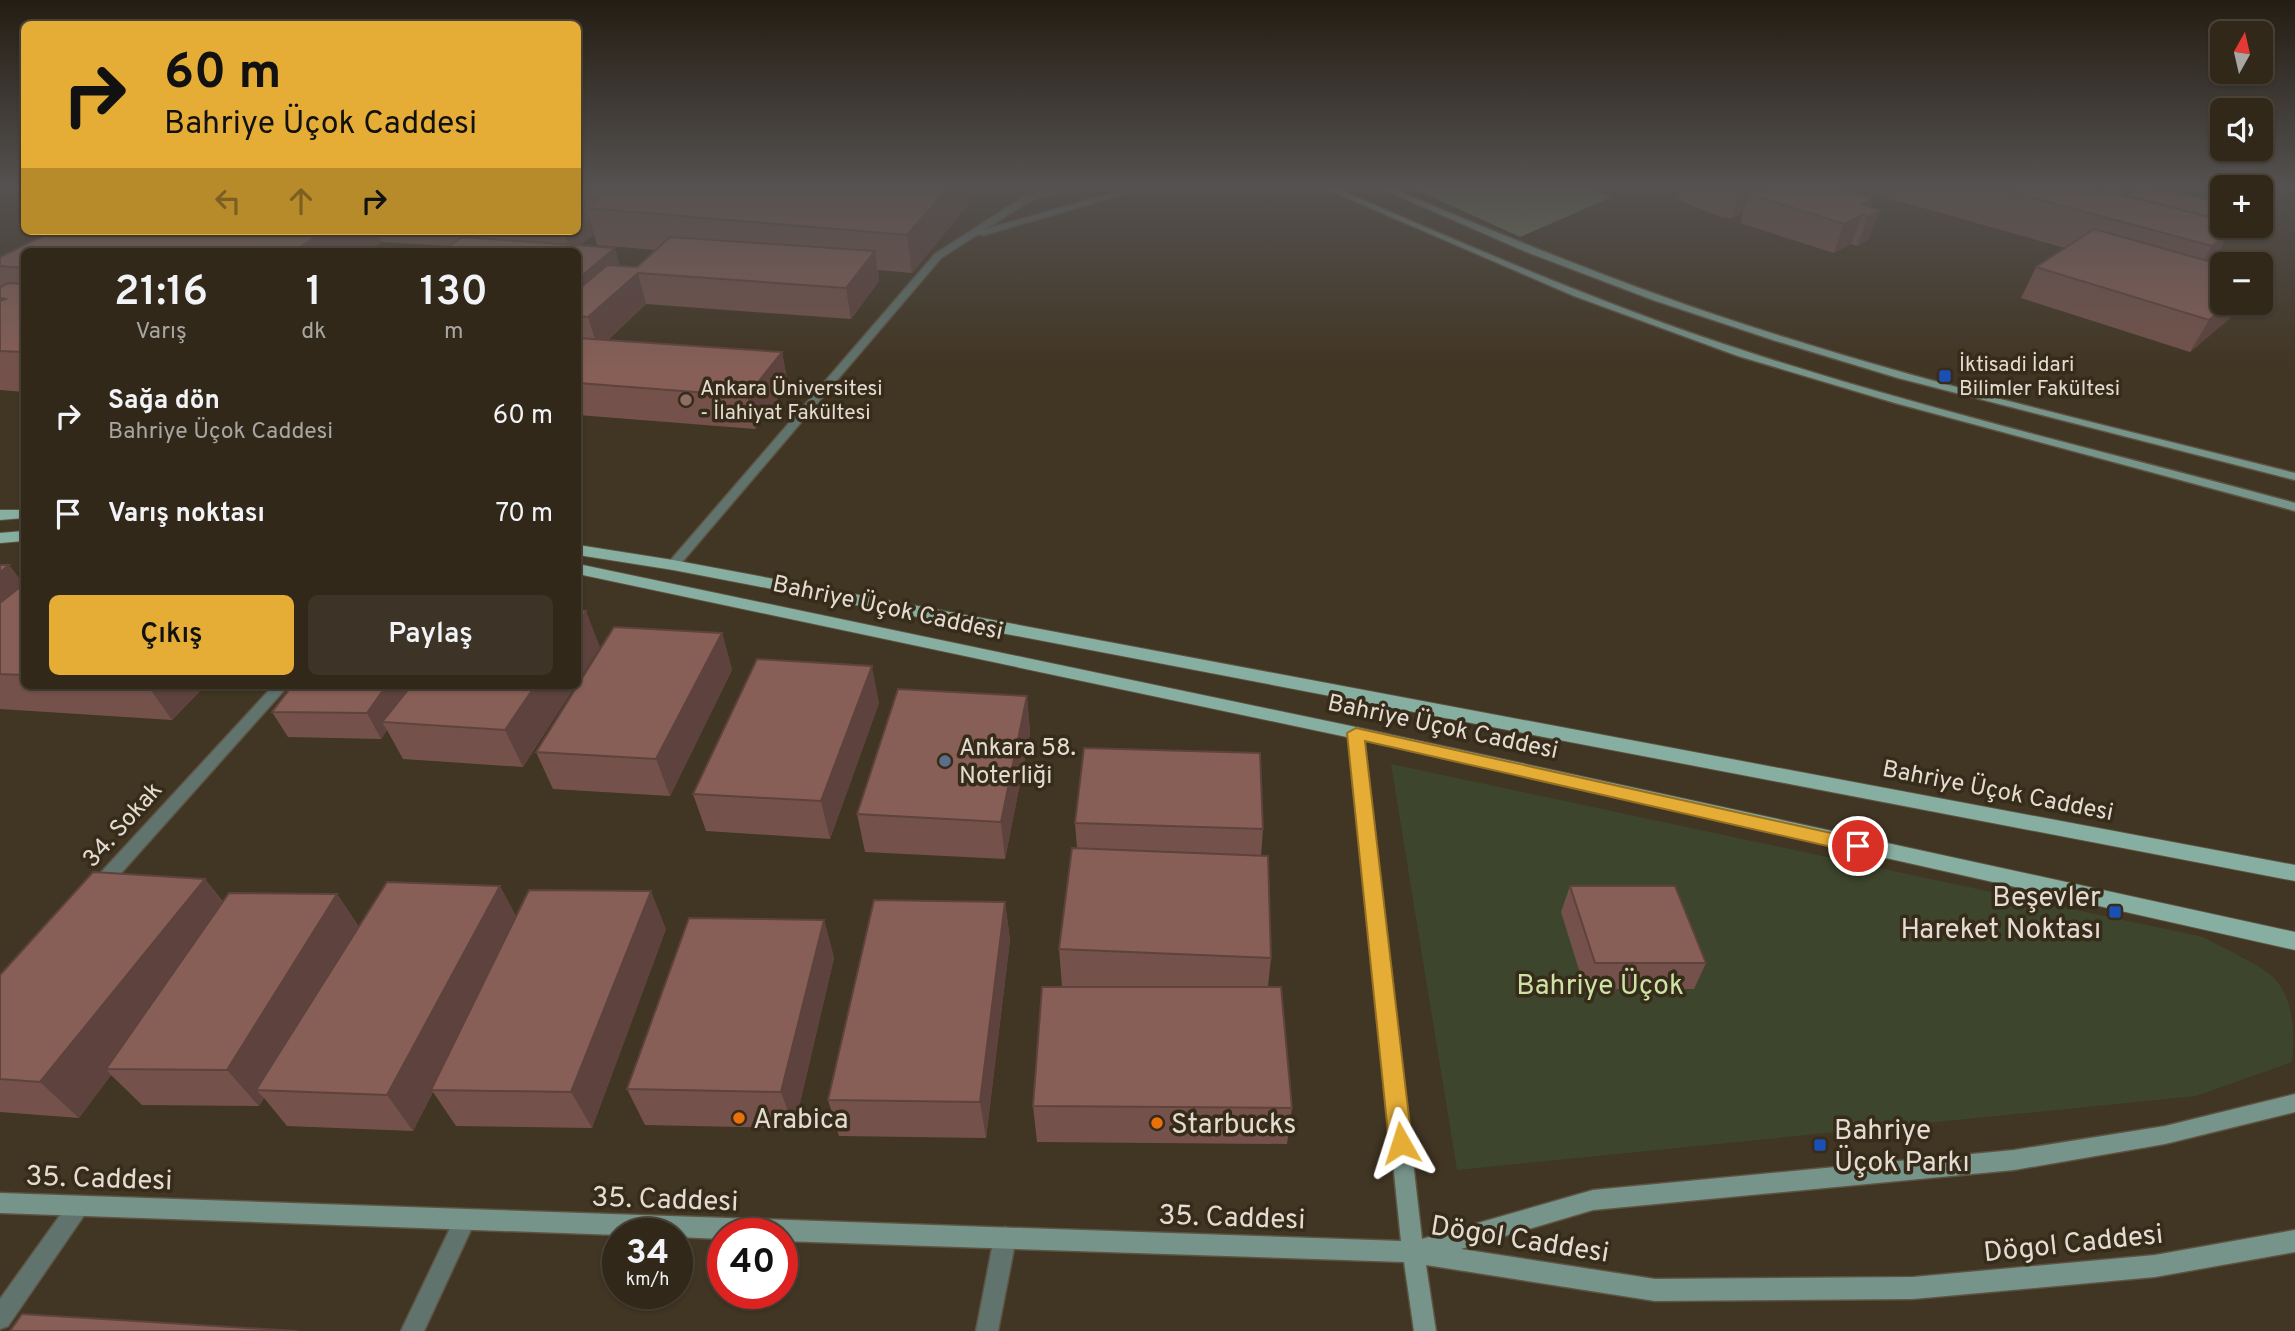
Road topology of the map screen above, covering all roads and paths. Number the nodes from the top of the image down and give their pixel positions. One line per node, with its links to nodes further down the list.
1 (951, 247): 11 (street)
2 (1467, 247): 5 (main road)
3 (1523, 247): 4 (main road)
4 (2295, 477)
5 (2295, 507)
6 (0, 514): 7 (main road)
7 (21, 514)
8 (21, 536): 9 (main road)
9 (0, 538)
10 (581, 550): 11 (main road, Bahriye Üçok Caddesi)
11 (673, 565): 15 (main road, Bahriye Üçok Caddesi)
12 (581, 570): 14 (main road, Bahriye Üçok Caddesi)
13 (278, 689): 16 (street, 34. Sokak)
14 (1356, 733): 17 (main road, Bahriye Üçok Caddesi); 24 (main road)
15 (2295, 873)
16 (84, 902)
17 (2295, 941)
18 (2295, 1103): 24 (main road, Dögol Caddesi)
19 (0, 1203): 20 (main road, 35. Caddesi)
20 (78, 1206): 21 (main road, 35. Caddesi); 25 (street)
21 (464, 1221): 22 (main road, 35. Caddesi); 26 (street)
22 (1005, 1238): 24 (main road, 35. Caddesi); 27 (street)
23 (2295, 1241): 24 (main road, Dögol Caddesi)
24 (1413, 1252): 28 (main road)
25 (0, 1318)
26 (412, 1331)
27 (987, 1331)
28 (1425, 1331)

